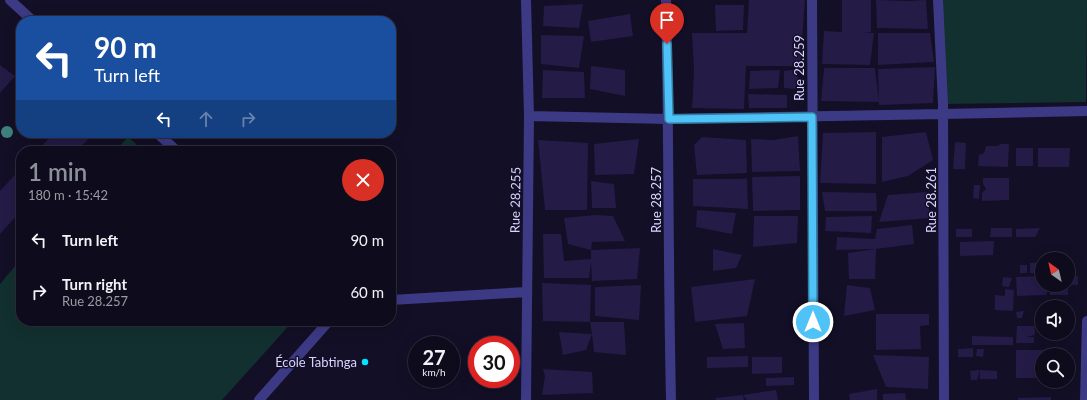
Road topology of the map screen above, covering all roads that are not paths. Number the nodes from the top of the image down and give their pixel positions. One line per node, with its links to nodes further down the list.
1 (10, 0): 6 (street)
2 (526, 0): 9 (street, Rue 28.255)
3 (666, 0): 11 (street, Rue 28.257)
4 (812, 0): 10 (street, Rue 28.259)
5 (938, 0): 8 (street, Rue 28.261)
6 (28, 16)
7 (1087, 111): 8 (street)
8 (943, 114): 10 (street); 22 (street, Rue 28.261)
9 (529, 116): 11 (street); 14 (street, Rue 28.255)
10 (812, 117): 11 (street); 21 (street, Rue 28.259)
11 (669, 119): 20 (street, Rue 28.257)
12 (163, 138): 13 (street)
13 (171, 146)
14 (527, 292): 15 (street); 19 (street, Rue 28.255)
15 (396, 300)
16 (1087, 321): 23 (street)
17 (325, 326): 18 (street)
18 (260, 400)
19 (526, 400)
20 (671, 400)
21 (814, 400)
22 (944, 400)
23 (1085, 400)

